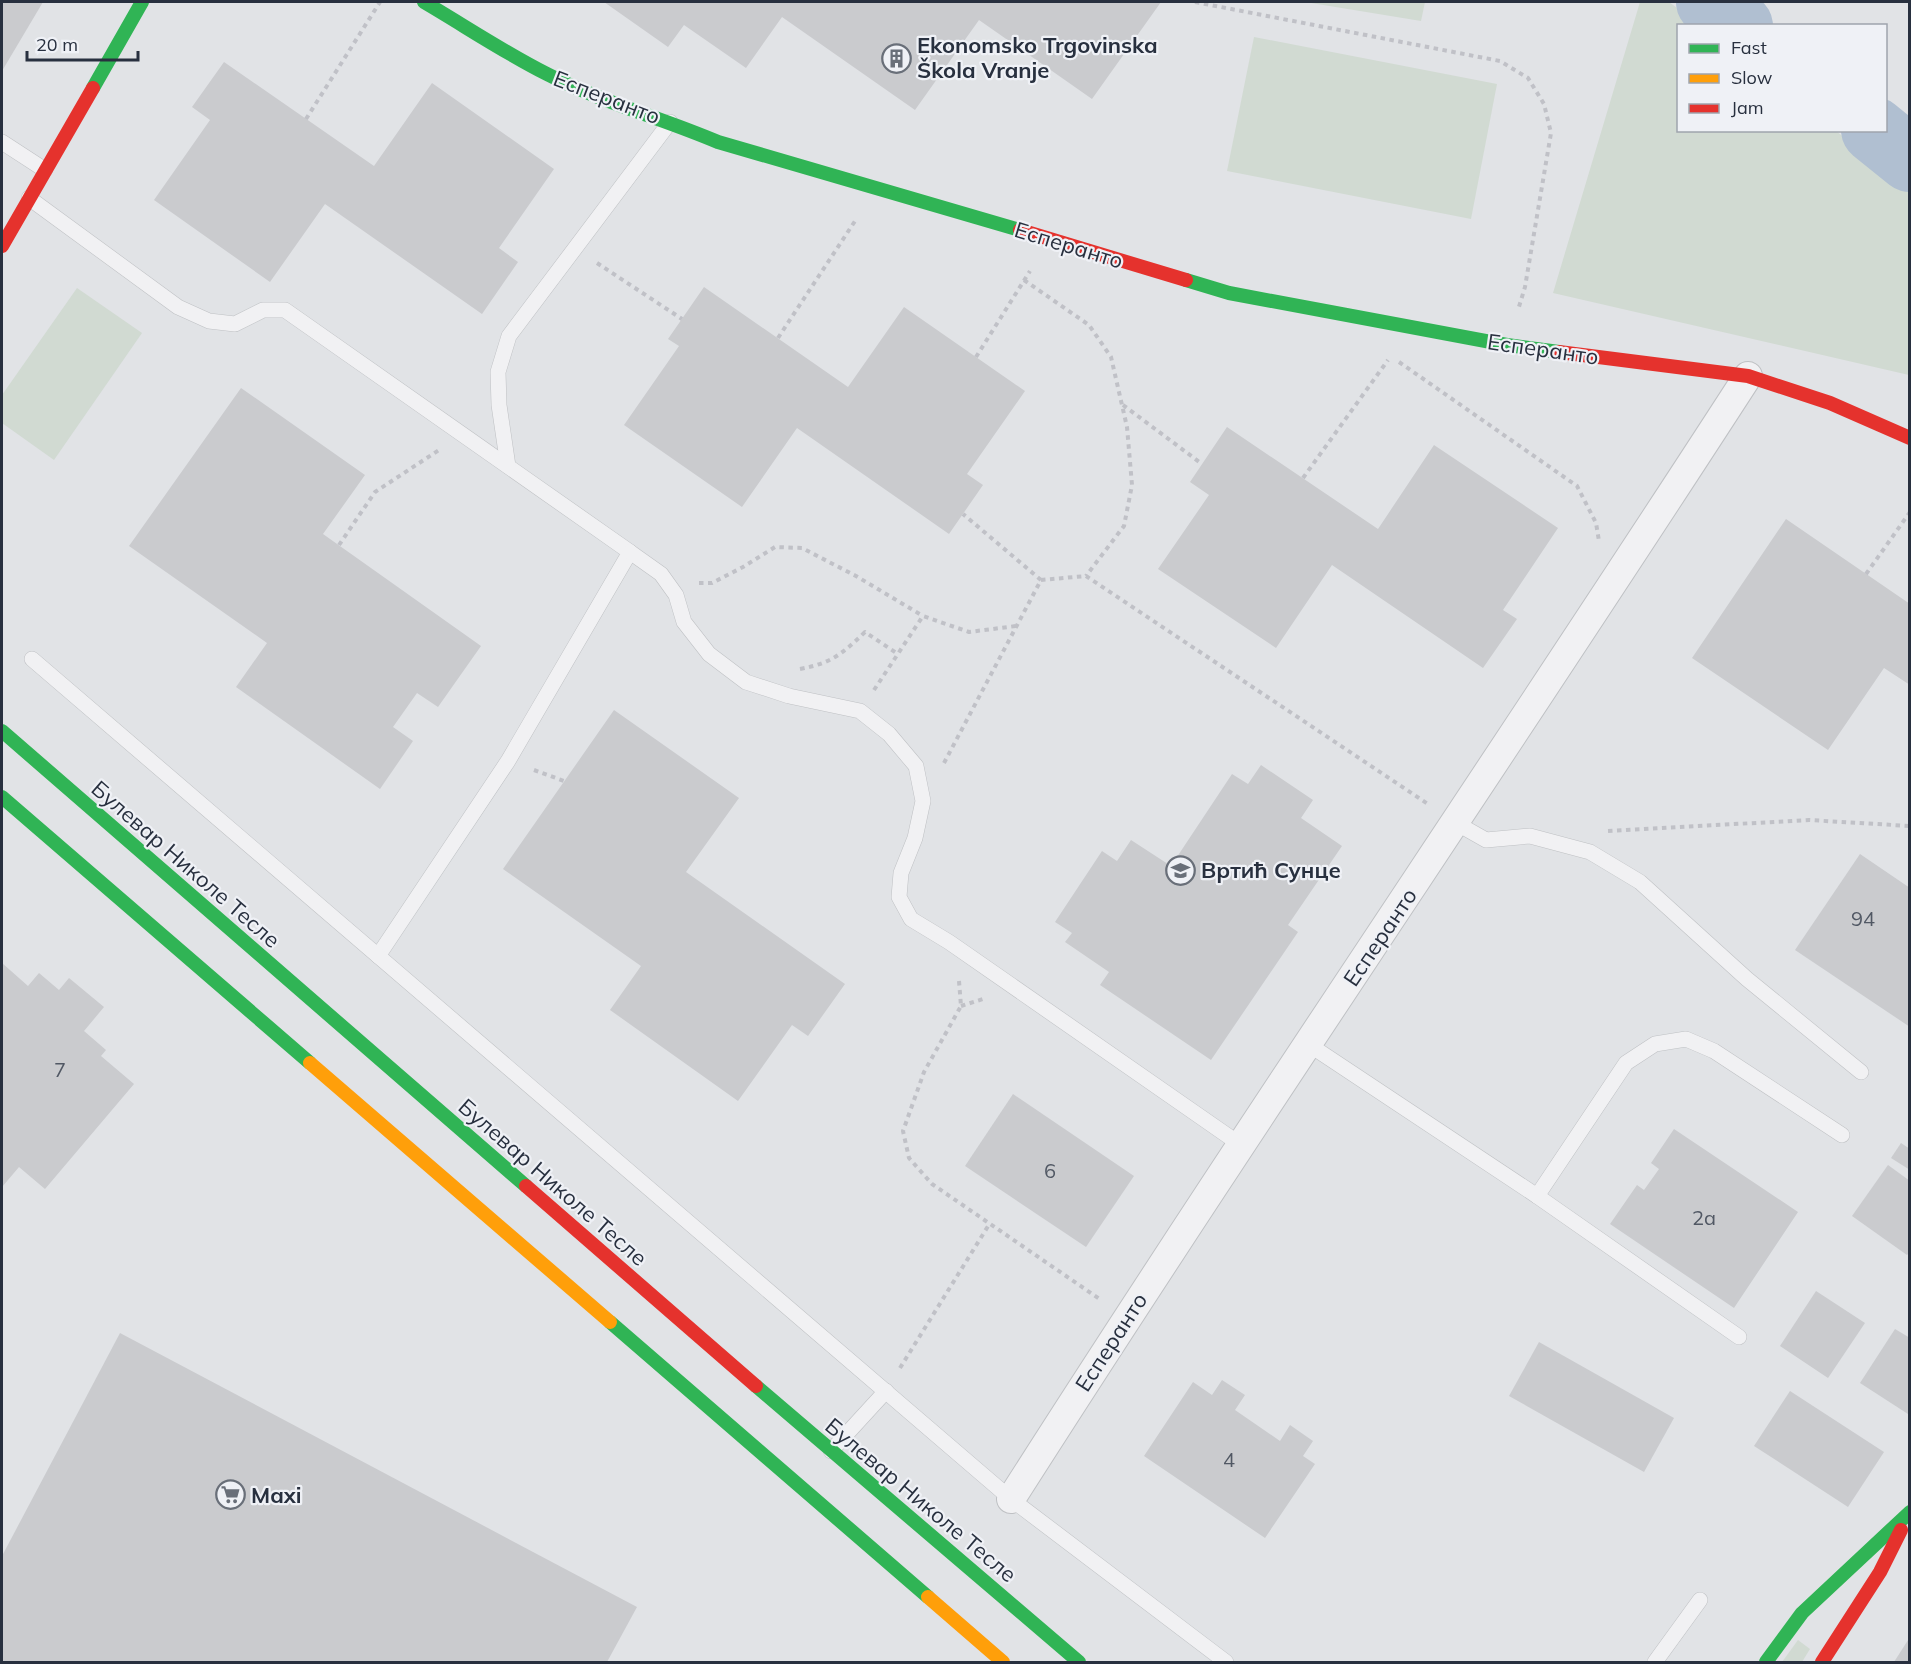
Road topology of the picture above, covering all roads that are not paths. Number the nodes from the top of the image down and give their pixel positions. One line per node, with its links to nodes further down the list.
1 (142, 2): 5 (main road)
2 (424, 2): 3 (main road, Есперанто)
3 (670, 122): 8 (main road, Есперанто); 10 (lane)
4 (2, 142): 5 (lane)
5 (45, 170): 6 (main road)
6 (29, 198): 7 (main road); 10 (lane)
7 (2, 246)
8 (1748, 376): 9 (main road, Есперанто); 15 (street, Есперанто)
9 (1910, 438)
10 (508, 466): 11 (lane)
11 (630, 552): 16 (lane); 20 (lane)
12 (32, 659): 16 (lane)
13 (2, 731): 24 (main road, Булевар Николе Тесле)
14 (2, 797): 28 (main road)
15 (1456, 823): 17 (street, Есперанто); 18 (lane)
16 (378, 956): 23 (lane)
17 (1308, 1044): 20 (street, Есперанто); 21 (lane)
18 (1861, 1072)
19 (1842, 1134): 21 (lane)
20 (1241, 1145): 25 (street, Есперанто)
21 (1537, 1196): 22 (lane)
22 (1739, 1337)
23 (886, 1391): 24 (lane); 25 (lane)
24 (831, 1451): 29 (main road, Булевар Николе Тесле)
25 (1011, 1499): 30 (lane)
26 (1910, 1513): 32 (main road); 33 (main road)
27 (1700, 1600): 31 (lane)
28 (1003, 1662)
29 (1079, 1662)
30 (1226, 1662)
31 (1655, 1662)
32 (1766, 1662)
33 (1822, 1662)

